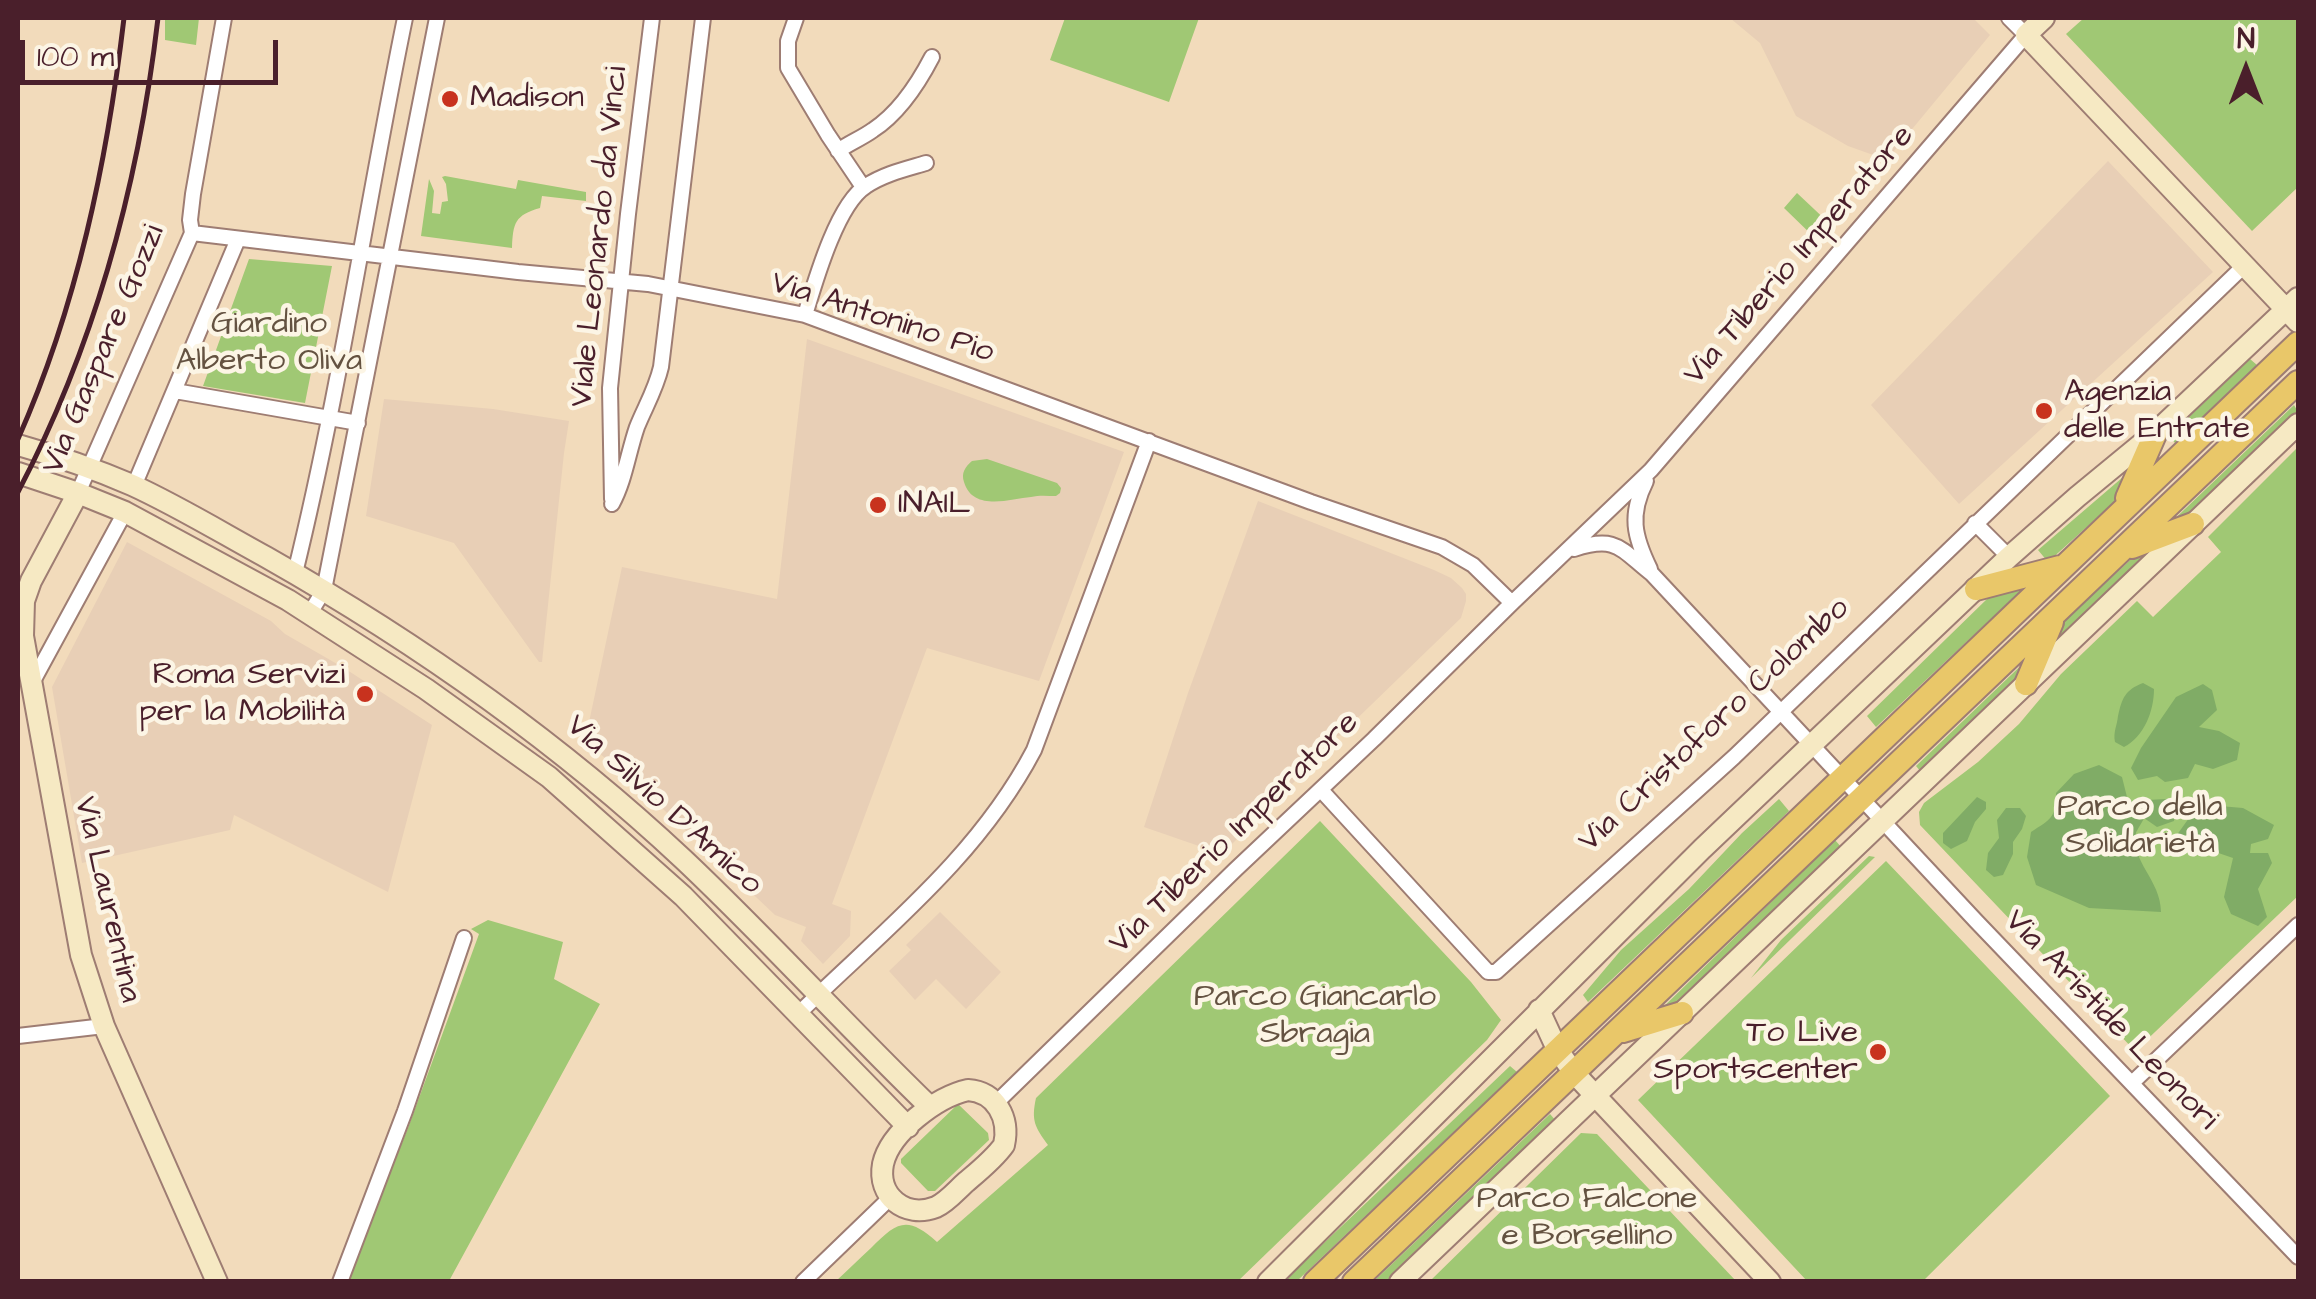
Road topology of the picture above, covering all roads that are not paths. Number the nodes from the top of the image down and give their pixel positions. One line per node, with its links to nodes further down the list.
1 (224, 18): 16 (street, Via Gaspare Gozzi)
2 (405, 18): 14 (street)
3 (437, 18): 15 (street)
4 (652, 18): 21 (street, Viale Leonardo da Vinci)
5 (704, 18): 22 (street, Viale Leonardo da Vinci)
6 (796, 18): 11 (street)
7 (2009, 18): 9 (street)
8 (2044, 18): 9 (street)
9 (2026, 35): 20 (street); 35 (street, Via Tiberio Imperatore)
10 (932, 56): 11 (street)
11 (838, 151): 13 (street)
12 (926, 163): 13 (street)
13 (863, 187): 24 (street)
14 (367, 214): 15 (street); 18 (street)
15 (397, 223): 19 (street)
16 (192, 233): 17 (street, Via Antonino Pio); 34 (street, Via Gaspare Gozzi)
17 (238, 239): 18 (street, Via Antonino Pio); 27 (street)
18 (361, 253): 19 (street, Via Antonino Pio); 28 (street)
19 (391, 256): 21 (street, Via Antonino Pio); 29 (street)
20 (2246, 264): 23 (street); 41 (street, Via Cristoforo Colombo)
21 (620, 282): 22 (street, Via Antonino Pio); 22 (street, Viale Leonardo da Vinci)
22 (671, 288): 24 (street, Via Antonino Pio)
23 (2294, 310): 31 (street)
24 (805, 315): 32 (street, Via Antonino Pio)
25 (2298, 343): 40 (main road)
26 (2298, 382): 44 (main road)
27 (175, 392): 28 (street); 37 (street)
28 (331, 418): 29 (street); 47 (street)
29 (358, 422): 50 (street)
30 (2298, 424): 42 (street)
31 (2156, 432): 40 (main road); 45 (street)
32 (1150, 441): 51 (street, Via Antonino Pio); 65 (street)
33 (18, 444): 34 (street, Via Silvio D'Amico)
34 (89, 468): 37 (street, Via Silvio D'Amico); 38 (street, Via Gaspare Gozzi)
35 (1651, 470): 43 (street, Via Tiberio Imperatore); 48 (street)
36 (18, 472): 38 (street, Via Silvio D'Amico)
37 (134, 486): 47 (street, Via Silvio D'Amico)
38 (78, 493): 39 (street, Via Silvio D'Amico); 54 (street, Via Gaspare Gozzi)
39 (124, 512): 53 (street, Via Silvio D'Amico); 55 (street)
40 (2120, 513): 46 (main road)
41 (1975, 523): 45 (street); 57 (street, Via Cristoforo Colombo)
42 (2193, 524): 44 (main road); 56 (street)
43 (1568, 551): 48 (street); 51 (street, Via Tiberio Imperatore)
44 (2119, 552): 52 (main road)
45 (2009, 557): 49 (street)
46 (2063, 566): 49 (main road); 59 (main road)
47 (294, 573): 50 (street, Via Silvio D'Amico)
48 (1652, 574): 57 (street)
49 (1976, 589): 58 (street)
50 (324, 590): 53 (street); 65 (street, Via Silvio D'Amico)
51 (1512, 603): 60 (street, Via Tiberio Imperatore)
52 (2057, 612): 56 (main road); 61 (main road)
53 (310, 613): 68 (street, Via Silvio D'Amico)
54 (20, 634): 55 (street, Via Laurentina)
55 (32, 683): 69 (street, Via Laurentina)
56 (2026, 684): 62 (street)
57 (1780, 712): 58 (street); 60 (street, Via Cristoforo Colombo)
58 (1813, 745): 59 (street); 66 (street)
59 (1844, 778): 61 (street); 72 (main road)
60 (1321, 790): 76 (street, Via Tiberio Imperatore)
61 (1862, 798): 62 (street); 70 (main road)
62 (1883, 820): 67 (street); 74 (street, Via Aristide Leonori)
63 (2298, 926): 74 (street)
64 (464, 938): 82 (street)
65 (820, 994): 68 (street); 77 (street, Via Silvio D'Amico)
66 (1539, 1010): 72 (street); 84 (street)
67 (1682, 1013): 70 (main road); 75 (street)
68 (798, 1014): 78 (street, Via Silvio D'Amico)
69 (104, 1026): 71 (street); 81 (street, Via Laurentina)
70 (1615, 1034): 73 (main road)
71 (18, 1036)
72 (1557, 1049): 73 (street); 85 (main road)
73 (1574, 1072): 75 (street); 86 (main road)
74 (2132, 1083): 80 (street, Via Aristide Leonori)
75 (1595, 1096): 87 (street); 88 (street)
76 (996, 1104): 77 (street); 79 (street)
77 (930, 1107): 78 (street)
78 (908, 1127): 79 (street)
79 (889, 1198): 83 (street)
80 (2298, 1257)
81 (217, 1282)
82 (340, 1282)
83 (804, 1282)
84 (1268, 1282)
85 (1315, 1282)
86 (1354, 1282)
87 (1400, 1282)
88 (1770, 1282)

